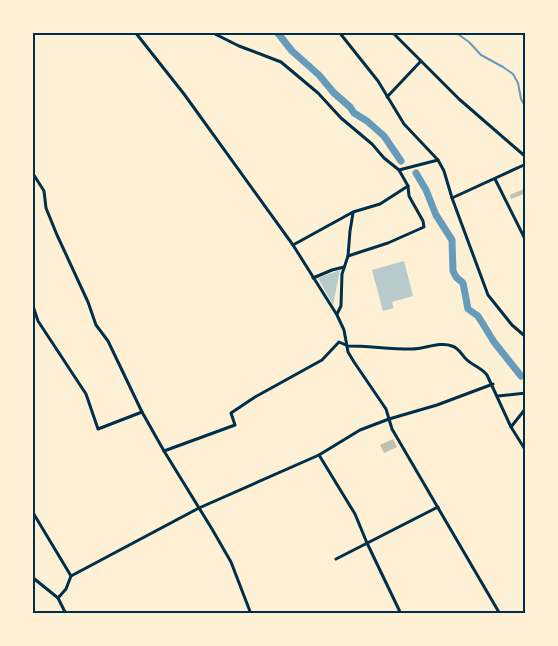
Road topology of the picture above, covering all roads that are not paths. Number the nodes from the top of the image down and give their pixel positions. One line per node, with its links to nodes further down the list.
1 (135, 32): 17 (street)
2 (211, 32): 10 (street)
3 (339, 32): 6 (street)
4 (392, 32): 5 (street)
5 (421, 61): 6 (street); 7 (street)
6 (387, 97): 8 (street)
7 (526, 157)
8 (438, 160): 10 (street); 14 (street)
9 (526, 164): 12 (street)
10 (400, 170): 13 (street)
11 (32, 172): 29 (street)
12 (495, 179): 14 (street); 16 (street)
13 (408, 186): 15 (street); 18 (street)
14 (452, 198): 23 (street)
15 (353, 212): 17 (street); 18 (street)
16 (526, 241)
17 (293, 245): 20 (street)
18 (348, 256): 19 (street)
19 (344, 268): 20 (street); 22 (street)
20 (313, 278): 22 (street)
21 (32, 303): 29 (street)
22 (336, 315): 24 (street)
23 (526, 337)
24 (348, 346): 25 (street); 30 (street); 32 (street)
25 (493, 384): 27 (street); 30 (street)
26 (526, 393): 27 (street)
27 (498, 396): 31 (street)
28 (526, 408): 31 (street)
29 (142, 412): 32 (street)
30 (389, 419): 34 (street); 35 (street)
31 (511, 427): 33 (street)
32 (164, 452): 36 (street)
33 (526, 452)
34 (319, 456): 36 (street); 38 (street)
35 (438, 507): 38 (street); 46 (street)
36 (199, 508): 40 (street); 44 (street)
37 (32, 511): 40 (street)
38 (367, 544): 39 (street); 45 (street)
39 (336, 559)
40 (71, 576): 42 (street)
41 (32, 577): 42 (street)
42 (58, 598): 43 (street)
43 (66, 614)
44 (251, 614)
45 (401, 614)
46 (500, 614)

